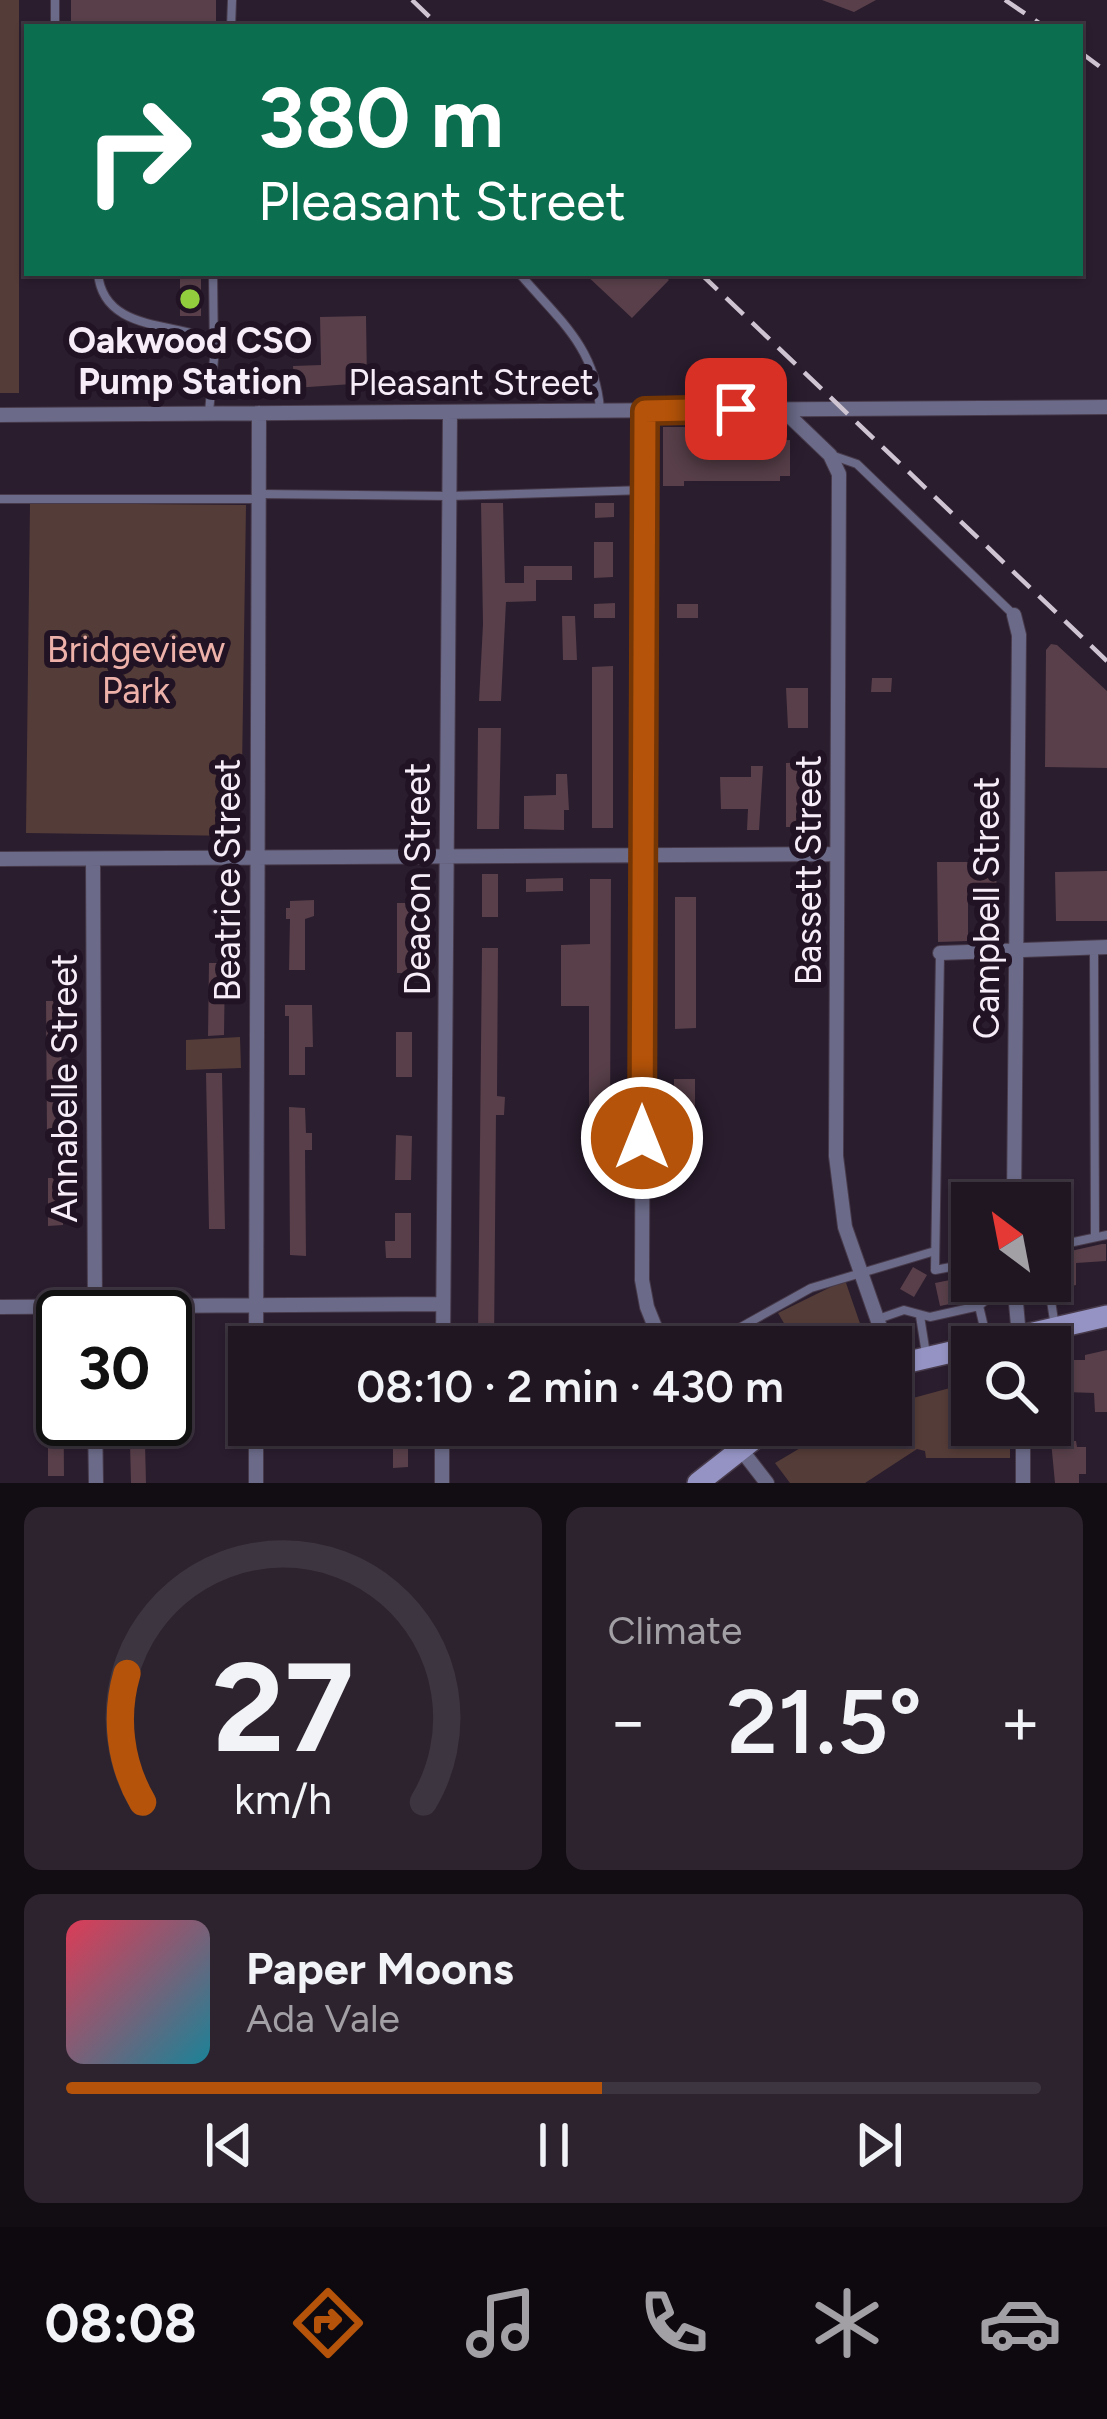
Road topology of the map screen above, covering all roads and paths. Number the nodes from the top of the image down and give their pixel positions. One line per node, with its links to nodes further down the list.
1 (98, 276): 4 (lane)
2 (212, 276): 4 (lane)
3 (522, 276): 7 (lane)
4 (213, 340): 10 (lane)
5 (1107, 406): 6 (street, Pleasant Street)
6 (781, 408): 8 (street, Pleasant Street); 13 (street)
7 (600, 410): 8 (street, Pleasant Street); 9 (street, Pleasant Street)
8 (645, 411): 14 (street)
9 (450, 412): 11 (street, Pleasant Street); 16 (street, Deacon Street)
10 (208, 413): 11 (street, Pleasant Street); 12 (street, Pleasant Street)
11 (260, 413): 15 (street, Beatrice Street)
12 (0, 415)
13 (830, 455): 18 (lane); 19 (street, Bassett Street)
14 (645, 490): 16 (lane); 20 (street)
15 (258, 496): 16 (lane); 17 (lane); 22 (street, Beatrice Street)
16 (449, 496): 21 (street, Deacon Street)
17 (0, 499)
18 (1014, 615): 27 (street, Campbell Street)
19 (837, 854): 20 (street); 34 (street, Bassett Street)
20 (643, 855): 21 (street); 48 (street)
21 (447, 856): 22 (street); 37 (street, Deacon Street)
22 (256, 857): 24 (street); 38 (street, Beatrice Street)
23 (0, 859): 24 (street)
24 (93, 859): 35 (street, Annabelle Street)
25 (1101, 948): 27 (street); 30 (lane)
26 (940, 953): 27 (street); 32 (lane)
27 (1016, 953): 28 (street, Campbell Street)
28 (1014, 1182)
29 (1107, 1235): 30 (lane)
30 (1095, 1238): 31 (lane)
31 (1071, 1242)
32 (935, 1251): 33 (lane); 34 (lane)
33 (951, 1267)
34 (858, 1271): 45 (street, Bassett Street); 49 (lane)
35 (95, 1290)
36 (984, 1302): 39 (lane)
37 (443, 1304): 38 (street); 47 (street, Deacon Street)
38 (256, 1305): 41 (street); 46 (street, Beatrice Street)
39 (979, 1306): 43 (lane); 51 (lane)
40 (0, 1307): 42 (street)
41 (192, 1308)
42 (36, 1309)
43 (920, 1316): 45 (lane); 54 (lane)
44 (1107, 1316): 52 (main road)
45 (877, 1319): 50 (street, Bassett Street)
46 (256, 1326)
47 (443, 1326)
48 (654, 1326)
49 (740, 1326)
50 (879, 1326)
51 (984, 1326)
52 (1064, 1326)
53 (951, 1350): 54 (main road)
54 (936, 1353): 55 (main road)
55 (912, 1356)
56 (95, 1446): 62 (street)
57 (256, 1446): 63 (street)
58 (442, 1446): 64 (street)
59 (743, 1446): 61 (main road)
60 (1023, 1446): 67 (street)
61 (740, 1448): 65 (main road); 66 (street)
62 (96, 1483)
63 (256, 1483)
64 (442, 1483)
65 (698, 1483)
66 (766, 1483)
67 (1023, 1483)

